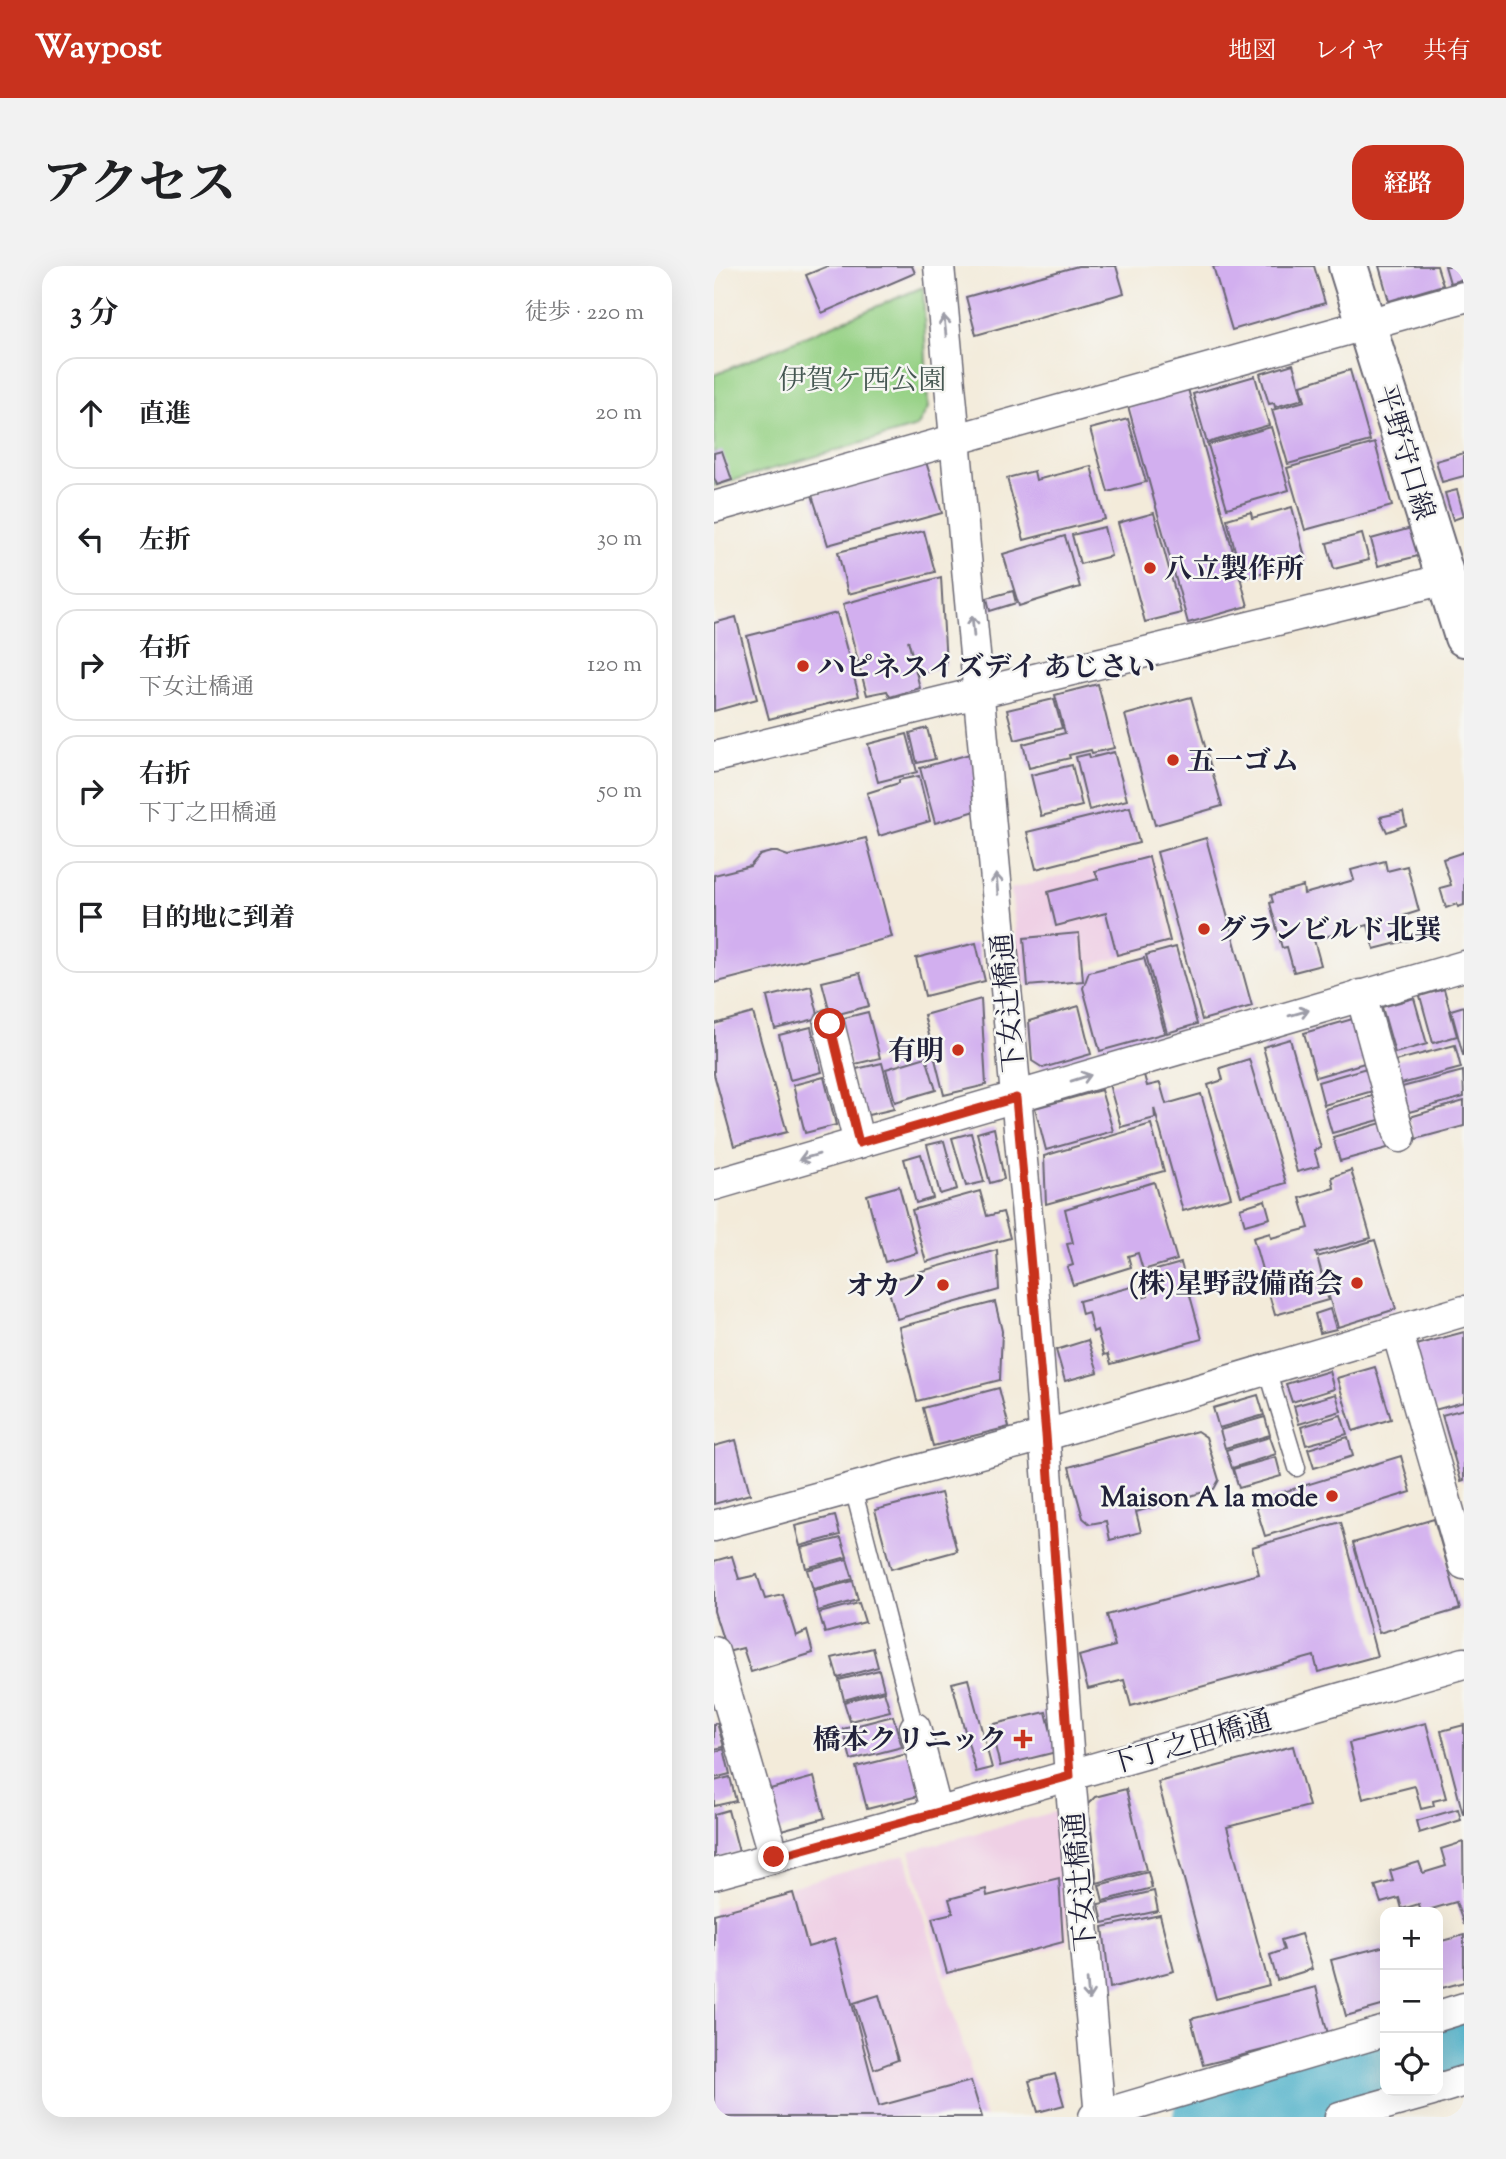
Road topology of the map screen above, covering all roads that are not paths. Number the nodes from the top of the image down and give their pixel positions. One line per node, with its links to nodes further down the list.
1 (939, 266): 5 (street, 下女辻橋通, one-way to 1)
2 (1348, 266): 4 (main road, 平野守口線)
3 (1464, 297): 4 (street)
4 (1366, 325): 5 (street); 7 (main road, 平野守口線)
5 (956, 439): 6 (street); 9 (street, 下女辻橋通, one-way to 5)
6 (714, 507)
7 (1446, 579): 8 (main road, 平野守口線); 9 (street)
8 (1462, 624)
9 (979, 694): 10 (street); 14 (street, 下女辻橋通, one-way to 9)
10 (714, 757)
11 (1464, 966): 12 (street)
12 (1361, 995): 14 (street, one-way to 12); 15 (street)
13 (830, 1024): 16 (street)
14 (1016, 1098): 16 (street); 21 (street, 下女辻橋通)
15 (1400, 1137)
16 (859, 1143): 17 (street, one-way to 17)
17 (714, 1185)
18 (1464, 1311): 19 (street)
19 (1396, 1331): 20 (street); 25 (street)
20 (1267, 1369): 21 (street); 22 (lane)
21 (1046, 1435): 23 (street); 29 (street, 下女辻橋通)
22 (1297, 1468)
23 (853, 1488): 24 (street); 28 (lane)
24 (714, 1526)
25 (1464, 1564)
26 (714, 1652): 31 (street)
27 (1464, 1663): 29 (street, 下丁之田橋通)
28 (915, 1728): 30 (street)
29 (1070, 1776): 30 (street, 下丁之田橋通); 39 (street, 下女辻橋通, one-way to 39)
30 (937, 1813): 31 (street, 下丁之田橋通)
31 (774, 1857): 32 (street, 下丁之田橋通)
32 (714, 1874)
33 (1464, 2008): 34 (street)
34 (1443, 2014)
35 (1380, 2032): 39 (street)
36 (1464, 2081): 37 (street)
37 (1443, 2087)
38 (1414, 2096): 40 (street)
39 (1098, 2116)
40 (1340, 2117)

